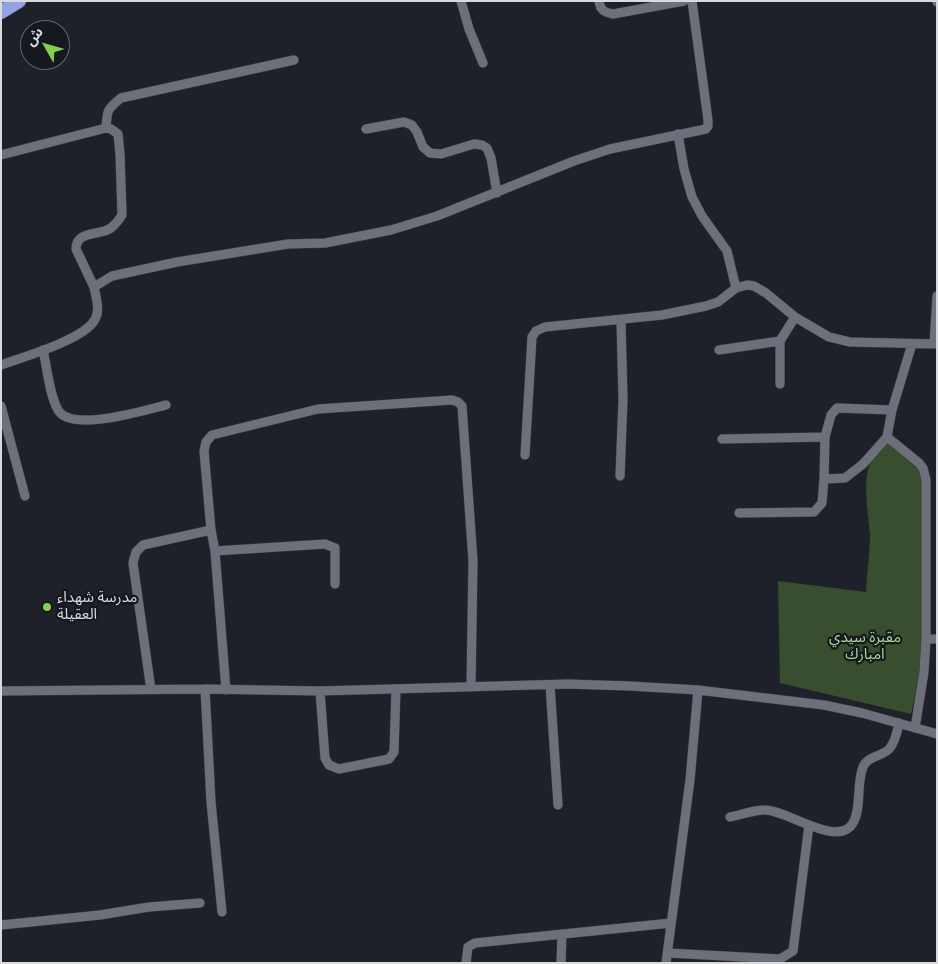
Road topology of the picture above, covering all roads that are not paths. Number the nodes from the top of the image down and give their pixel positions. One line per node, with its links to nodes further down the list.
1 (19, 1): 6 (highway)
2 (461, 1): 8 (street)
3 (599, 1): 4 (street)
4 (684, 1)
5 (692, 1): 11 (street)
6 (1, 12)
7 (294, 60): 9 (street)
8 (483, 63)
9 (106, 128): 12 (street); 14 (street)
10 (366, 129): 13 (street)
11 (678, 134): 13 (street); 15 (street)
12 (1, 155)
13 (497, 193): 14 (street)
14 (94, 287): 22 (street)
15 (736, 288): 17 (street); 18 (street)
16 (937, 296): 20 (street)
17 (794, 317): 19 (street); 21 (street)
18 (621, 320): 32 (street); 33 (street)
19 (780, 341): 23 (street); 25 (street)
20 (935, 343): 21 (street)
21 (912, 344): 28 (street)
22 (43, 350): 24 (street); 26 (street)
23 (719, 350)
24 (1, 365)
25 (780, 384)
26 (166, 405)
27 (1, 406): 35 (street)
28 (892, 410): 29 (street); 30 (street)
29 (825, 437): 31 (street); 34 (street)
30 (887, 437): 34 (street); 40 (street)
31 (722, 439)
32 (525, 455)
33 (620, 476)
34 (824, 479): 36 (street)
35 (25, 496)
36 (739, 513)
37 (211, 530): 38 (street); 43 (street); 46 (street)
38 (215, 551): 39 (street); 47 (street)
39 (335, 584)
40 (926, 639): 41 (street); 52 (street)
41 (937, 639)
42 (550, 684): 43 (street); 48 (street); 54 (street)
43 (471, 686): 45 (street)
44 (205, 689): 46 (street); 47 (street); 58 (street)
45 (396, 689): 50 (street); 50 (street)
46 (151, 690): 49 (street)
47 (226, 690): 50 (street)
48 (698, 690): 51 (street); 59 (street)
49 (1, 691)
50 (320, 691)
51 (899, 723): 52 (street); 56 (street)
52 (915, 728): 53 (street)
53 (937, 734)
54 (558, 805)
55 (730, 817): 56 (street)
56 (809, 825): 62 (street)
57 (200, 903): 60 (street)
58 (222, 912)
59 (671, 923): 61 (street); 62 (street)
60 (1, 925)
61 (562, 934): 63 (street); 64 (street)
62 (667, 958)
63 (466, 963)
64 (561, 963)

